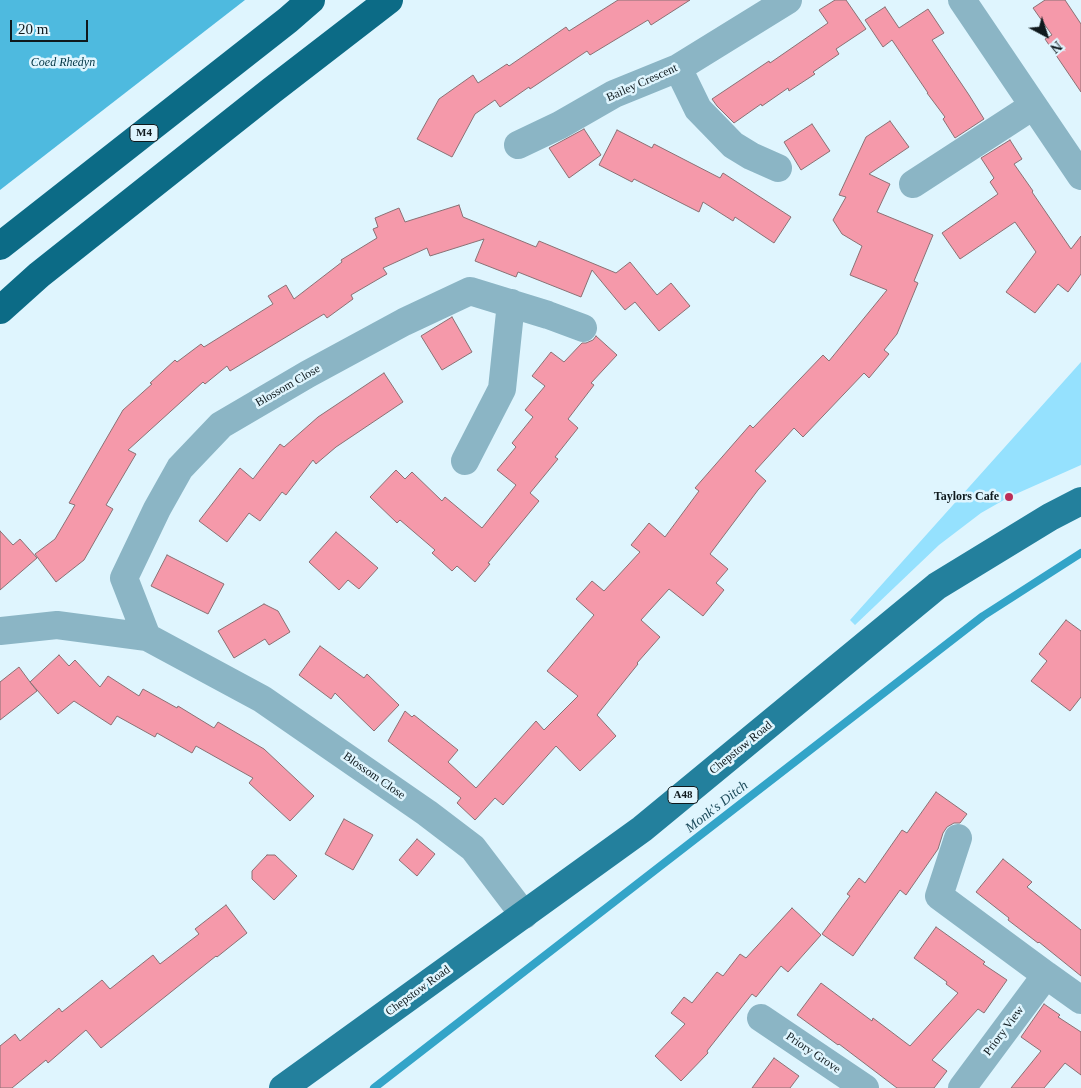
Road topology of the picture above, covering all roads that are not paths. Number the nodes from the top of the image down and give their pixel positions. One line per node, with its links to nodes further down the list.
1 (311, 0): 7 (highway, M4)
2 (316, 0): 7 (highway, M4)
3 (389, 0): 9 (highway)
4 (411, 0): 9 (highway)
5 (788, 0): 8 (street, Bailey Crescent)
6 (962, 0): 10 (street)
7 (288, 20): 15 (highway, M4)
8 (678, 68): 11 (street, Bailey Crescent); 12 (street)
9 (271, 91): 17 (highway)
10 (1033, 106): 13 (street); 14 (street)
11 (518, 145)
12 (778, 168)
13 (1081, 176)
14 (913, 184)
15 (0, 246)
16 (511, 303): 18 (street, Blossom Close); 19 (street); 22 (street, Blossom Close)
17 (0, 310)
18 (583, 328)
19 (465, 461)
20 (1081, 501): 24 (main road, Chepstow Road / A48)
21 (0, 631): 22 (street, Blossom Close)
22 (147, 637): 24 (street, Blossom Close)
23 (958, 838): 25 (street)
24 (524, 915): 28 (main road, Chepstow Road / A48)
25 (1046, 975): 26 (street); 30 (street, Priory View)
26 (1081, 1000)
27 (761, 1018): 29 (street, Priory Grove)
28 (282, 1088)
29 (865, 1088)
30 (962, 1088)

